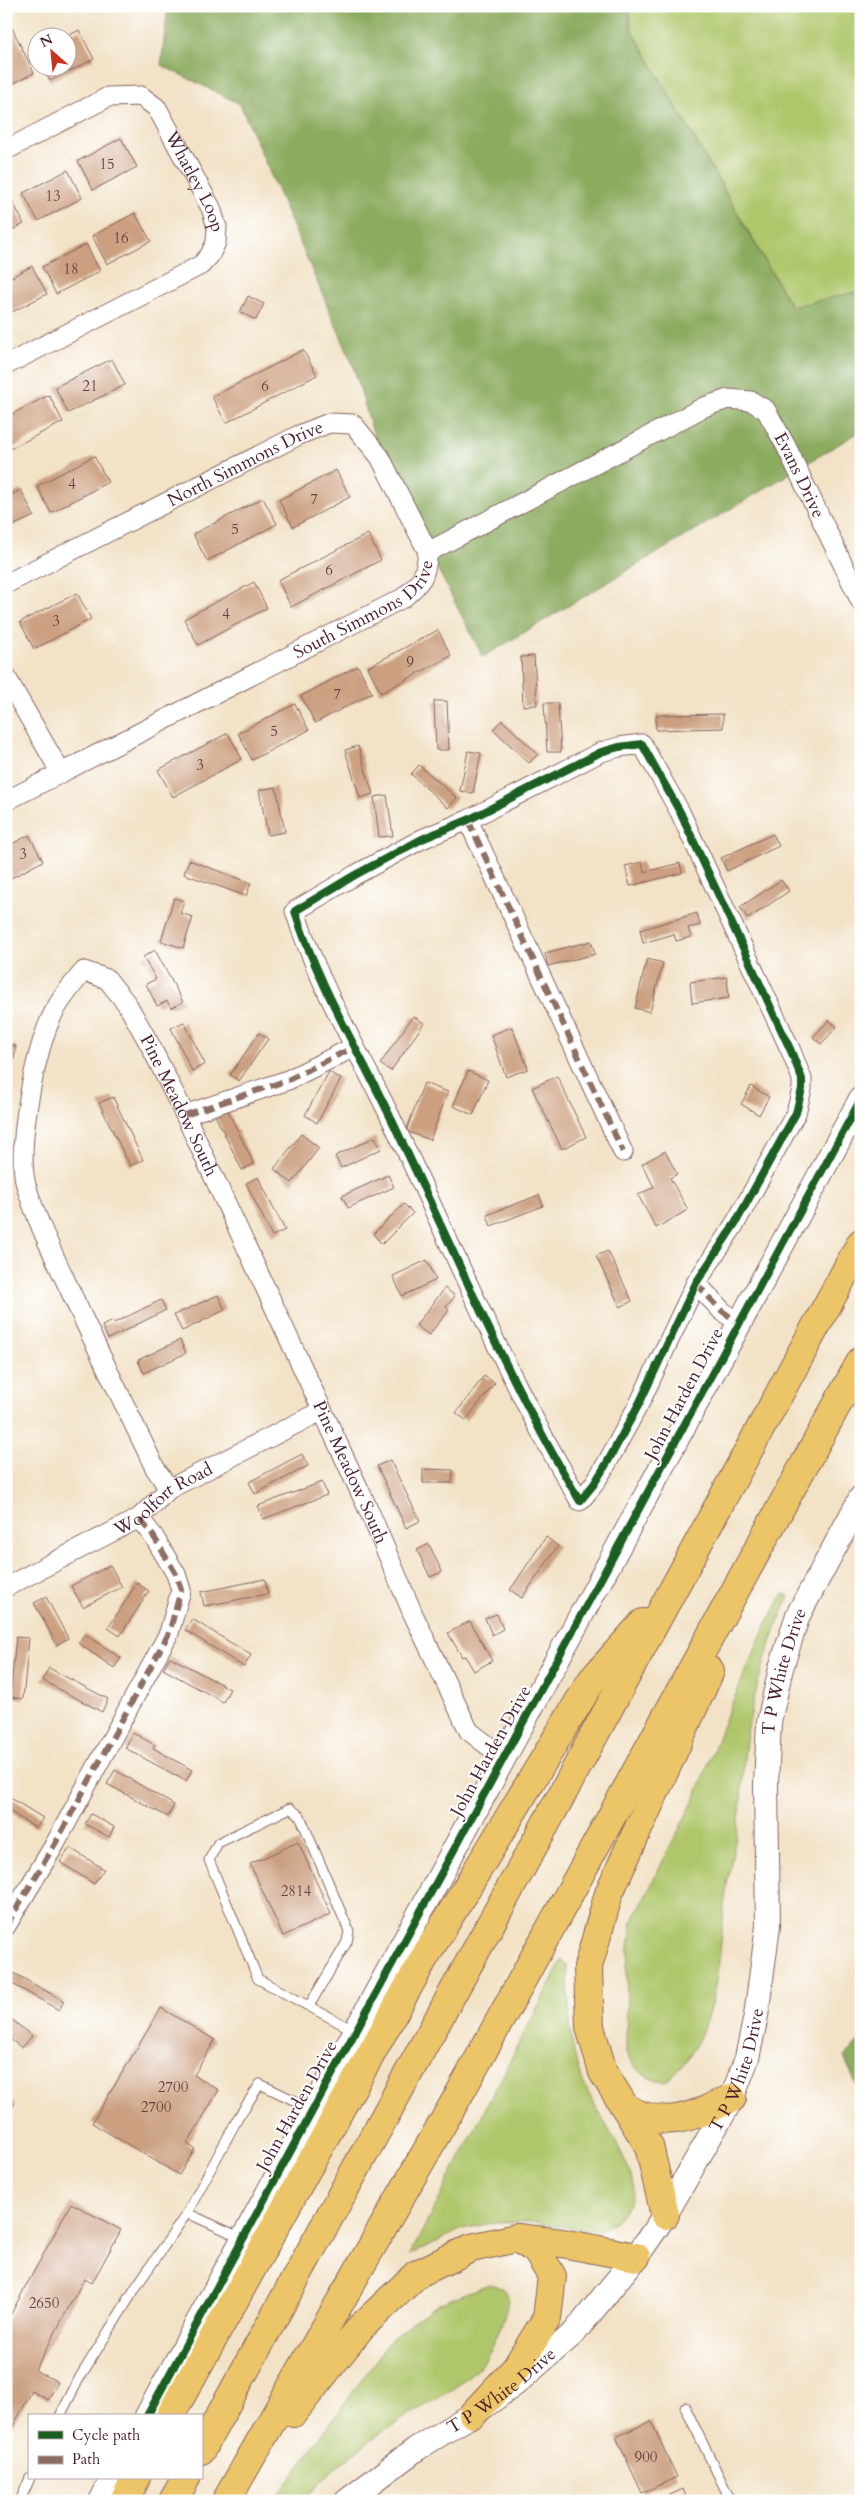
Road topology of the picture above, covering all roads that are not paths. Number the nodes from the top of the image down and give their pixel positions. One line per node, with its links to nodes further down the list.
1 (6, 150): 2 (street, Whatley Loop)
2 (6, 365)
3 (704, 407): 4 (street, South Simmons Drive); 6 (street, Evans Drive)
4 (428, 552): 5 (street, North Simmons Drive); 8 (street, South Simmons Drive)
5 (6, 584)
6 (861, 602)
7 (6, 677): 8 (street)
8 (61, 773): 9 (street, South Simmons Drive)
9 (6, 801)
10 (468, 820): 11 (street); 14 (street); 16 (street)
11 (354, 1047): 13 (street); 16 (street)
12 (861, 1099): 17 (street, John Harden Drive)
13 (185, 1115): 19 (street, Pine Meadow South); 20 (street, Pine Meadow South)
14 (623, 1152)
15 (861, 1243): 25 (highway)
16 (696, 1283): 17 (street)
17 (739, 1323): 26 (street, John Harden Drive)
18 (861, 1361): 23 (highway)
19 (321, 1411): 20 (street, Woolfort Road); 26 (street, Pine Meadow South)
20 (169, 1489): 22 (street, Woolfort Road)
21 (861, 1498): 30 (street, T P White Drive)
22 (140, 1518): 24 (street, Woolfort Road); 27 (street)
23 (772, 1526): 32 (highway); 48 (highway)
24 (6, 1587)
25 (674, 1588): 41 (highway); 43 (highway)
26 (504, 1758): 29 (street, John Harden Drive)
27 (6, 1926)
28 (309, 2006): 28 (lane); 29 (lane)
29 (355, 2031): 31 (street, John Harden Drive)
30 (732, 2098): 32 (highway); 34 (street, T P White Drive)
31 (312, 2109): 33 (lane); 35 (street, John Harden Drive)
32 (628, 2109): 34 (highway)
33 (188, 2213): 35 (lane); 39 (lane)
34 (665, 2216): 37 (street, T P White Drive)
35 (242, 2238): 40 (street, John Harden Drive)
36 (517, 2238): 37 (highway); 42 (highway); 48 (highway)
37 (636, 2257): 42 (street, T P White Drive)
38 (684, 2407): 54 (lane)
39 (61, 2414)
40 (148, 2414)
41 (171, 2414)
42 (473, 2414): 53 (street, T P White Drive)
43 (202, 2448)
44 (29, 2480): 49 (lane)
45 (112, 2480): 50 (street)
46 (135, 2480): 51 (highway)
47 (185, 2480): 52 (highway)
48 (230, 2494)
49 (20, 2501)
50 (101, 2501)
51 (124, 2501)
52 (173, 2501)
53 (346, 2501)
54 (731, 2501)

